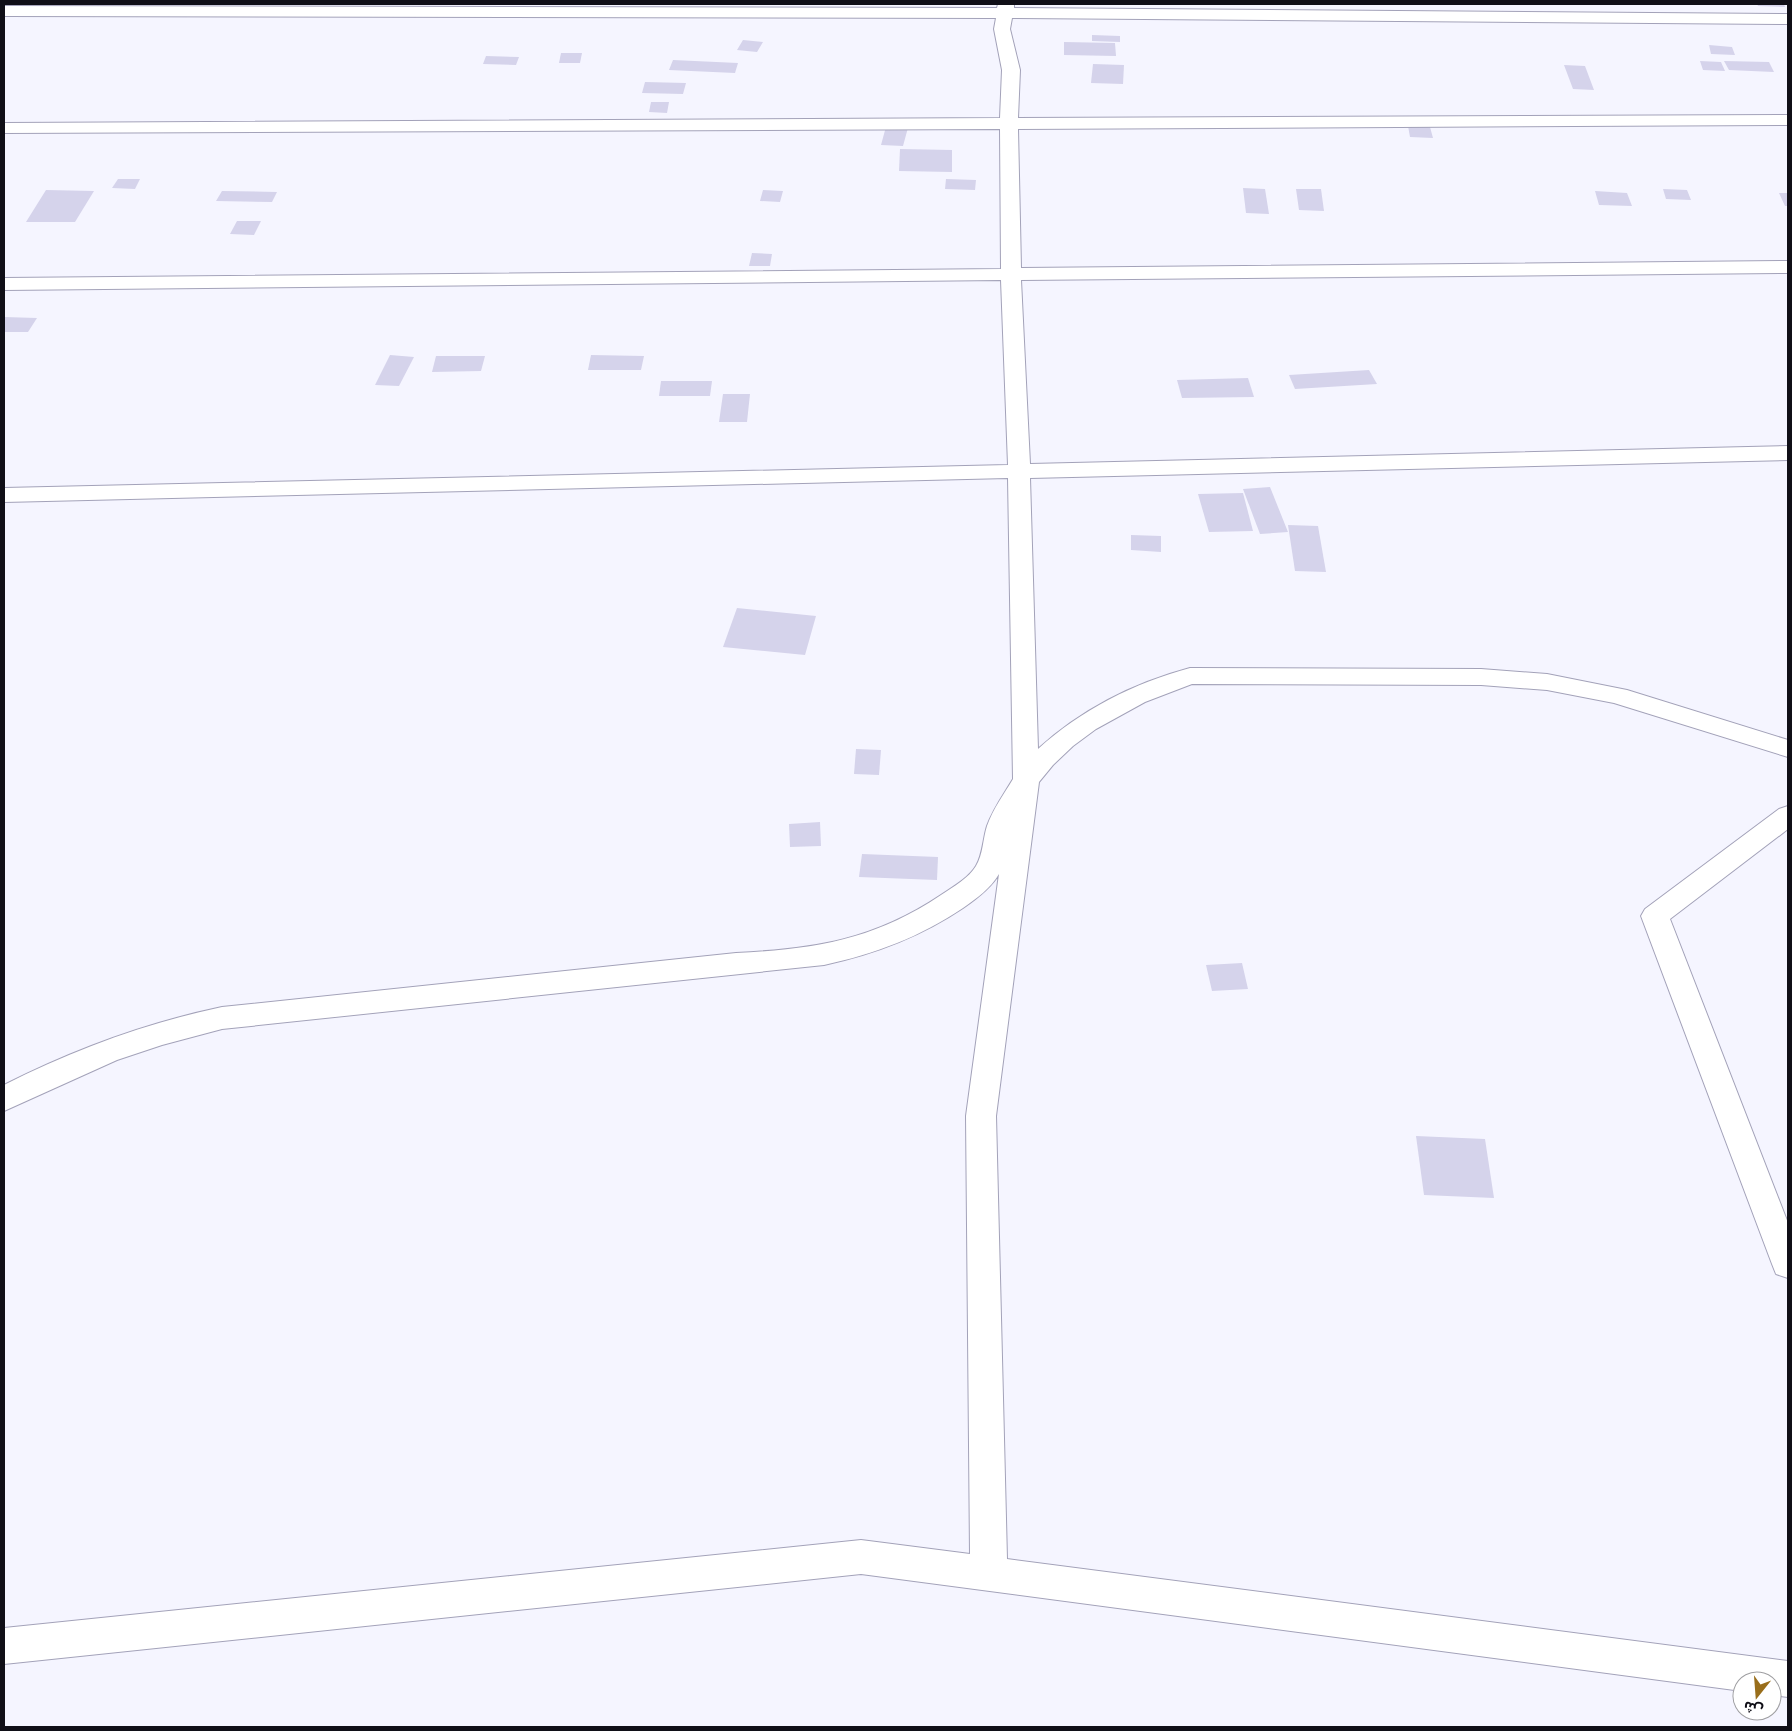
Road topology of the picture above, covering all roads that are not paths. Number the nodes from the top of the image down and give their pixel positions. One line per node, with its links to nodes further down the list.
1 (1005, 8): 2 (street); 3 (street); 5 (street)
2 (7, 10)
3 (1788, 19)
4 (1788, 120): 5 (street)
5 (1009, 123): 6 (street); 8 (street)
6 (4, 128)
7 (1788, 267): 8 (street)
8 (1011, 274): 9 (street); 11 (street)
9 (4, 284)
10 (1788, 453): 11 (street)
11 (1018, 471): 12 (street); 14 (street)
12 (4, 495)
13 (1788, 748): 14 (street)
14 (1026, 779): 16 (street); 19 (street)
15 (1788, 815): 17 (street)
16 (4, 1099)
17 (1783, 1231): 18 (street)
18 (1788, 1264)
19 (989, 1574): 20 (street); 21 (street)
20 (4, 1646)
21 (1788, 1679)

